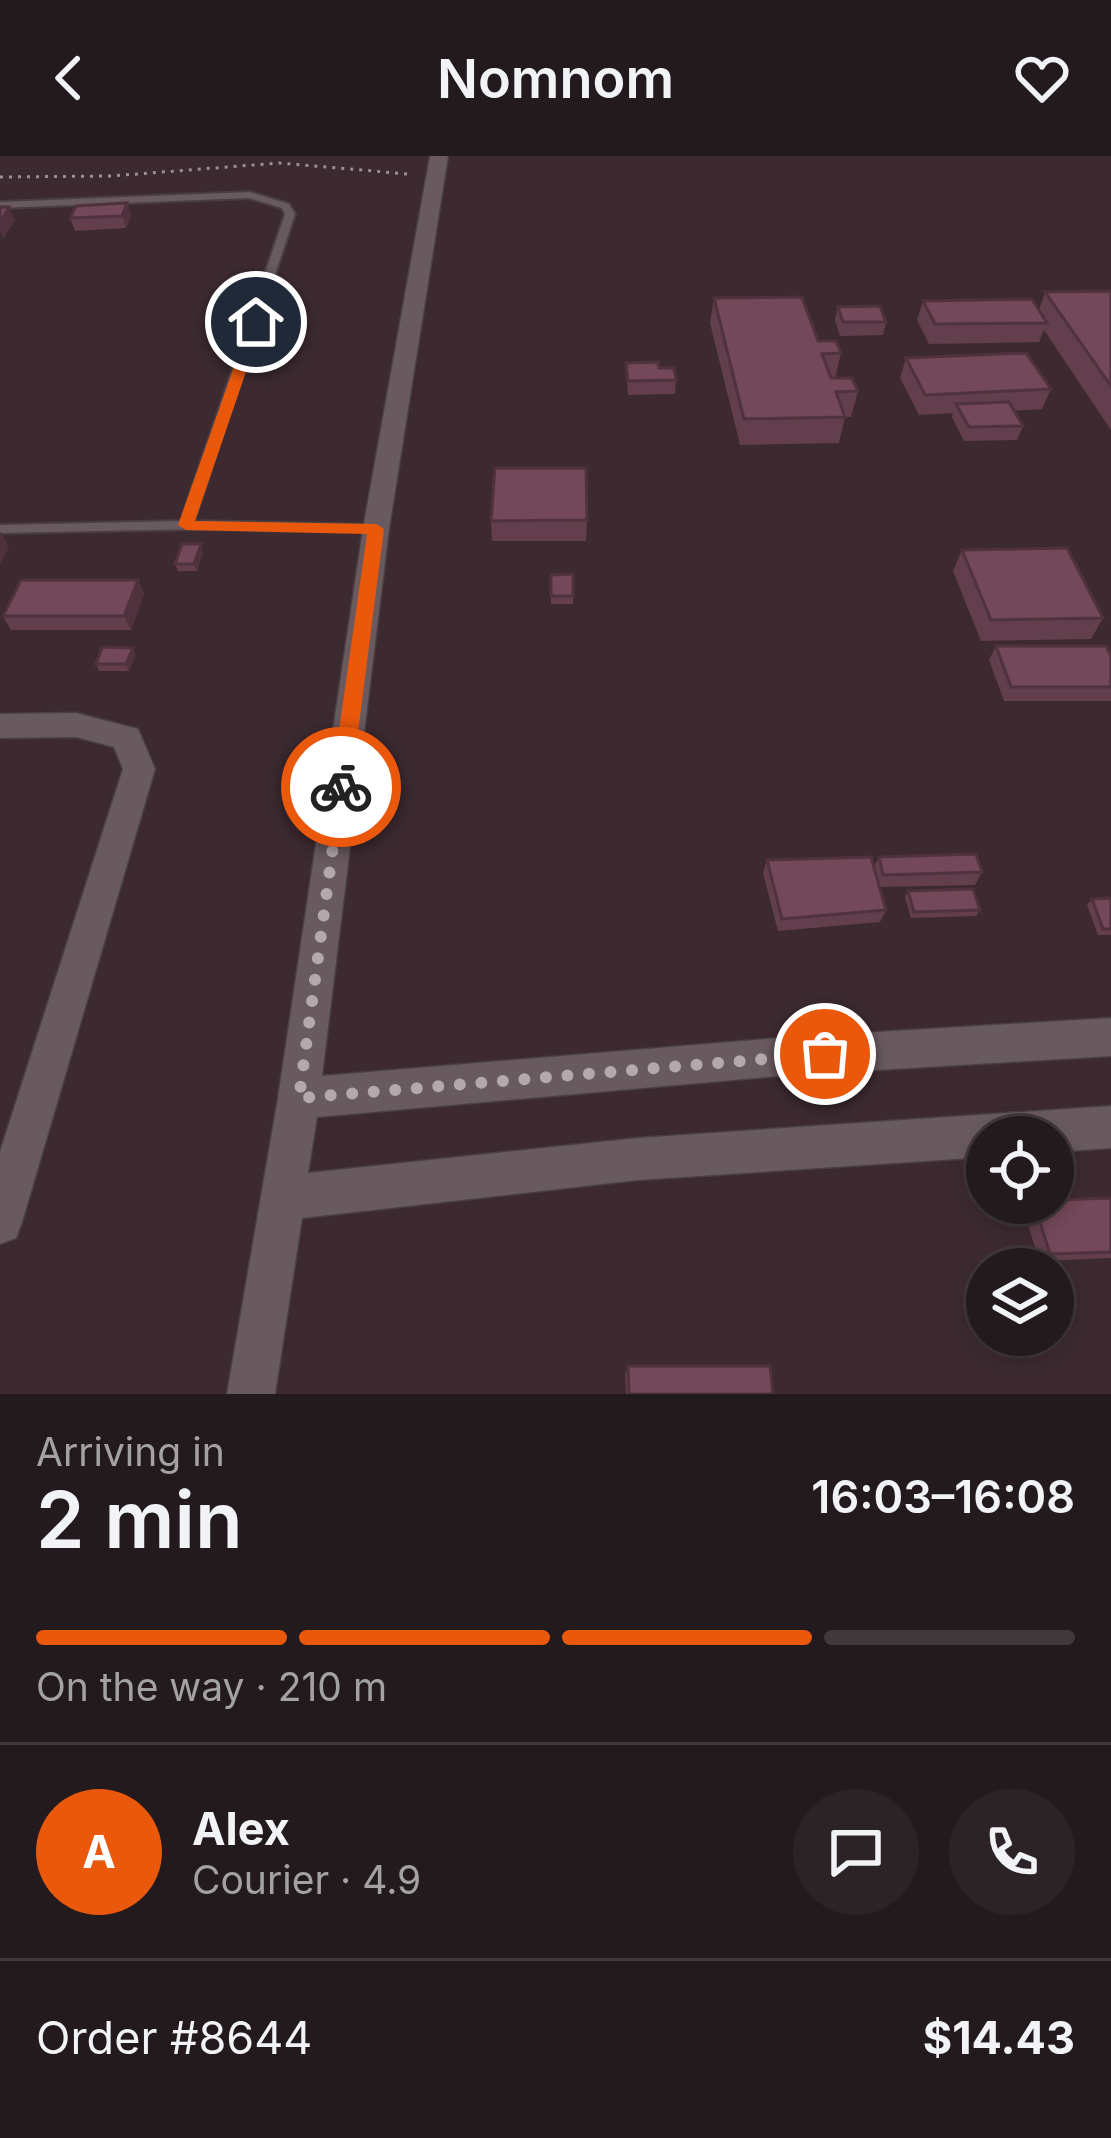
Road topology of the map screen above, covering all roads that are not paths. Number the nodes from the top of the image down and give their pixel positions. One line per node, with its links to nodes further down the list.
1 (437, 168): 5 (street)
2 (0, 205): 3 (lane)
3 (186, 525): 4 (lane); 5 (lane)
4 (0, 529)
5 (376, 529): 8 (street)
6 (0, 726): 11 (street)
7 (1111, 1037): 8 (street)
8 (299, 1098): 10 (street)
9 (1111, 1127): 10 (street)
10 (280, 1198): 12 (street)
11 (0, 1222)
12 (251, 1394)

